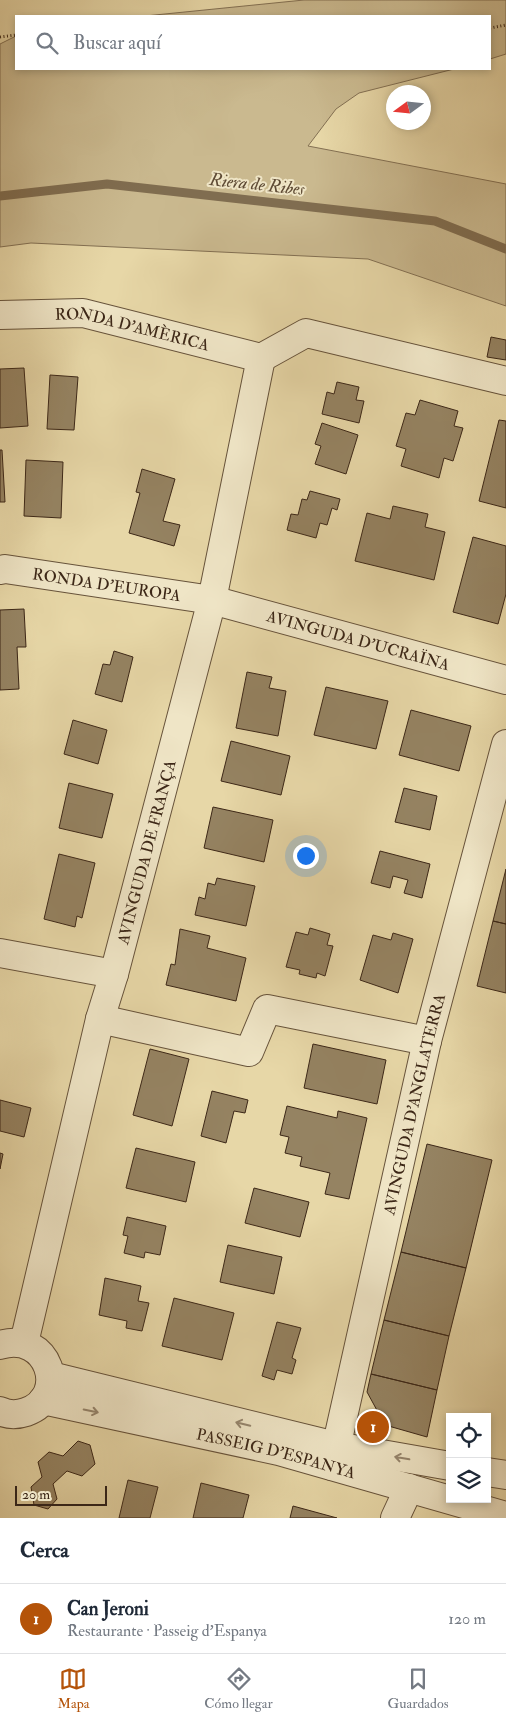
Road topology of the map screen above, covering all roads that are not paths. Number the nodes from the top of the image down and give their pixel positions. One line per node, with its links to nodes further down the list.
1 (0, 315): 2 (street, RONDA D'AMÈRICA)
2 (261, 358): 3 (street); 5 (street, AVINGUDA DE FRANÇA)
3 (506, 381)
4 (0, 570): 5 (street, RONDA D'EUROPA)
5 (212, 600): 6 (street, AVINGUDA D'UCRAÏNA); 9 (street, AVINGUDA DE FRANÇA)
6 (506, 680)
7 (506, 744): 11 (street, AVINGUDA D'ANGLATERRA)
8 (0, 953): 9 (street)
9 (114, 974): 10 (street, AVINGUDA DE FRANÇA)
10 (100, 1019): 11 (street); 12 (street, AVINGUDA DE FRANÇA)
11 (427, 1041): 15 (street, AVINGUDA D'ANGLATERRA)
12 (12, 1344): 13 (street)
13 (47, 1388): 14 (street); 15 (street, PASSEIG D'ESPANYA)
14 (2, 1419)
15 (334, 1456): 16 (street, PASSEIG D'ESPANYA, one-way to 15); 19 (street, PASSEIG D'ESPANYA)
16 (446, 1466)
17 (491, 1473): 18 (street)
18 (506, 1475)
19 (409, 1488): 20 (street, PASSEIG D'ESPANYA); 21 (street)
20 (506, 1516)
21 (395, 1518)

